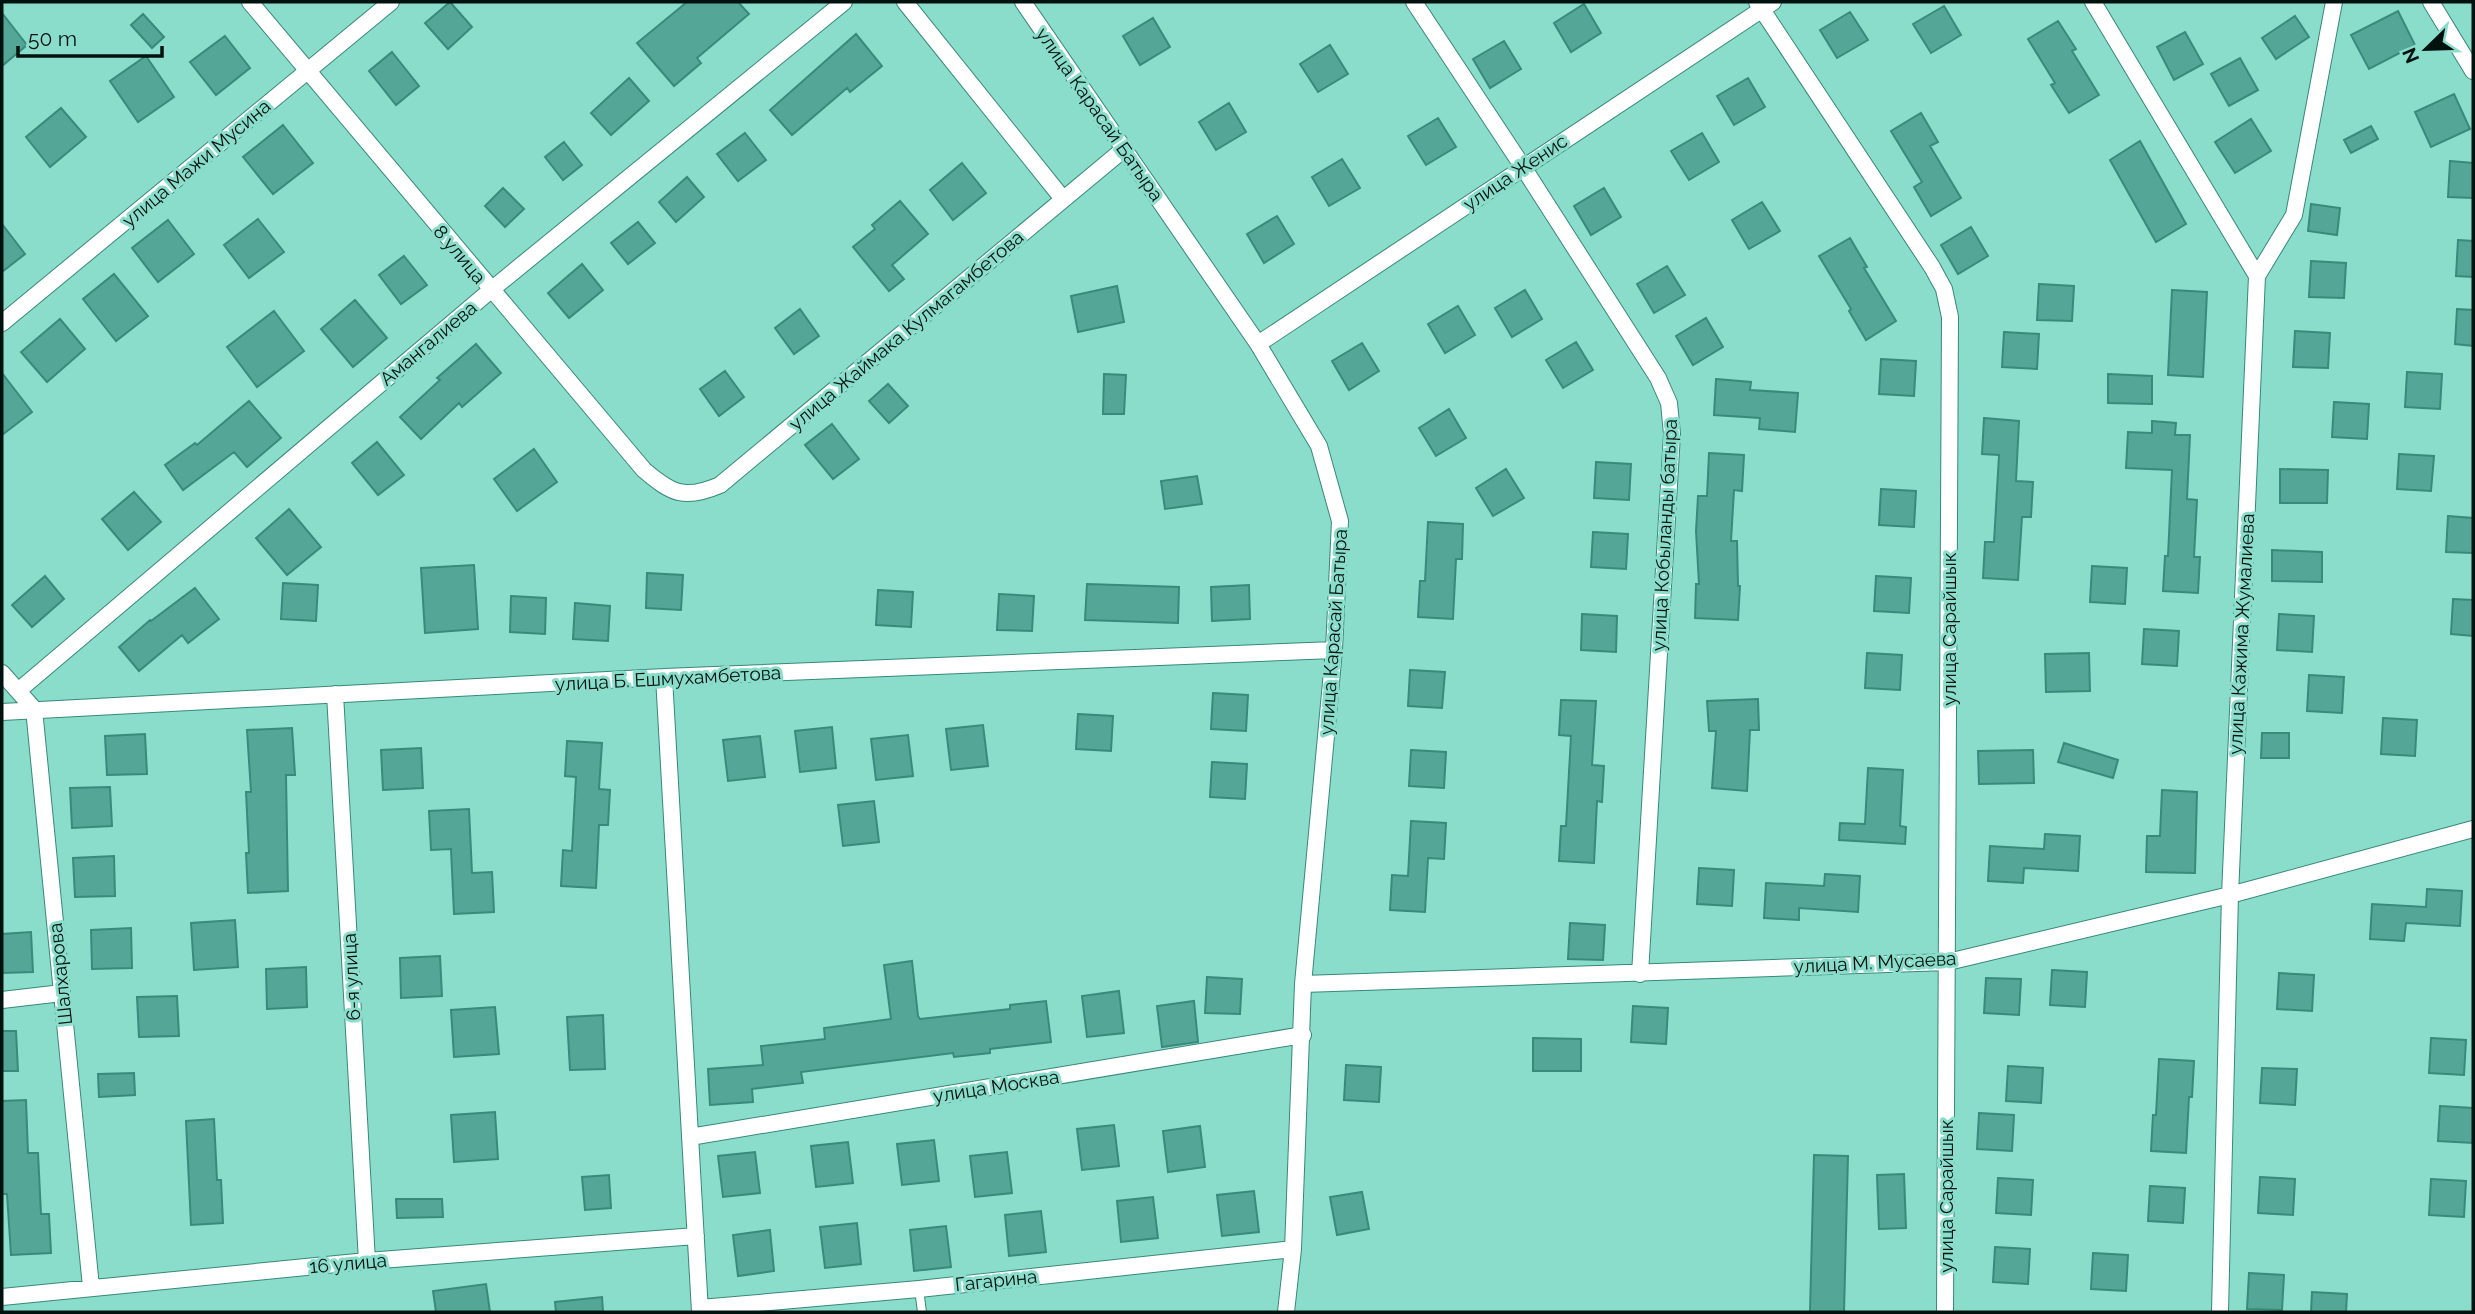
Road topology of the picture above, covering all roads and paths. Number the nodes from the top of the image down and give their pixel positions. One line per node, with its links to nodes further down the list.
1 (250, 2): 11 (street, 8 улица)
2 (391, 2): 11 (street, улица Мажи Мусина)
3 (844, 2): 17 (street, Амангалиева)
4 (905, 2): 15 (street)
5 (1023, 2): 13 (street, улица Карасай Батыра)
6 (1414, 2): 14 (street, улица Кобыланды батыра)
7 (2093, 2): 16 (street)
8 (2334, 2): 16 (street)
9 (2431, 2): 12 (street)
10 (1764, 4): 14 (street, улица Женис); 30 (street, улица Сарайшык)
11 (307, 71): 17 (street, 8 улица); 18 (street, улица Мажи Мусина)
12 (2473, 71)
13 (1124, 149): 15 (street, улица Жаймака Кулмагамбетова); 19 (street, улица Карасай Батыра)
14 (1523, 167): 19 (street, улица Женис); 31 (street, улица Кобыланды батыра)
15 (1063, 200): 20 (street, улица Жаймака Кулмагамбетова)
16 (2257, 276): 29 (street, улица Кажима Жумалиева)
17 (491, 290): 20 (street, 8 улица); 24 (street, Амангалиева)
18 (2, 323)
19 (1258, 344): 21 (street, улица Карасай Батыра)
20 (681, 494)
21 (1334, 650): 23 (street, улица Б. Ешмухамбетова); 32 (street, улица Карасай Батыра)
22 (2, 673): 24 (street)
23 (664, 677): 25 (street, улица Б. Ешмухамбетова); 36 (street)
24 (18, 691): 26 (street)
25 (335, 694): 26 (street, улица Б. Ешмухамбетова); 39 (street, 6-я улица)
26 (34, 709): 27 (street, улица Б. Ешмухамбетова); 33 (street, Шалхарова)
27 (2, 712)
28 (2473, 829): 29 (street, улица М. Мусаева)
29 (2230, 895): 30 (street, улица М. Мусаева); 48 (street, улица Кажима Жумалиева)
30 (1948, 962): 31 (street, улица М. Мусаева); 47 (street, улица Сарайшык)
31 (1640, 974): 32 (street, улица М. Мусаева)
32 (1303, 984): 35 (street, улица Карасай Батыра)
33 (62, 993): 34 (street); 40 (street, Шалхарова)
34 (2, 1000)
35 (1303, 1035): 36 (street, улица Москва); 38 (street, улица Карасай Батыра)
36 (690, 1137): 37 (street)
37 (696, 1236): 39 (street, 16 улица); 44 (street)
38 (1293, 1250): 41 (street, Гагарина); 46 (street, улица Карасай Батыра)
39 (367, 1261): 40 (street, 16 улица)
40 (91, 1287): 42 (street, 16 улица)
41 (919, 1289): 43 (street, Гагарина); 45 (lane)
42 (2, 1297)
43 (802, 1306): 44 (street, Гагарина)
44 (700, 1310)
45 (922, 1312)
46 (1286, 1312)
47 (1945, 1312)
48 (2220, 1312)

